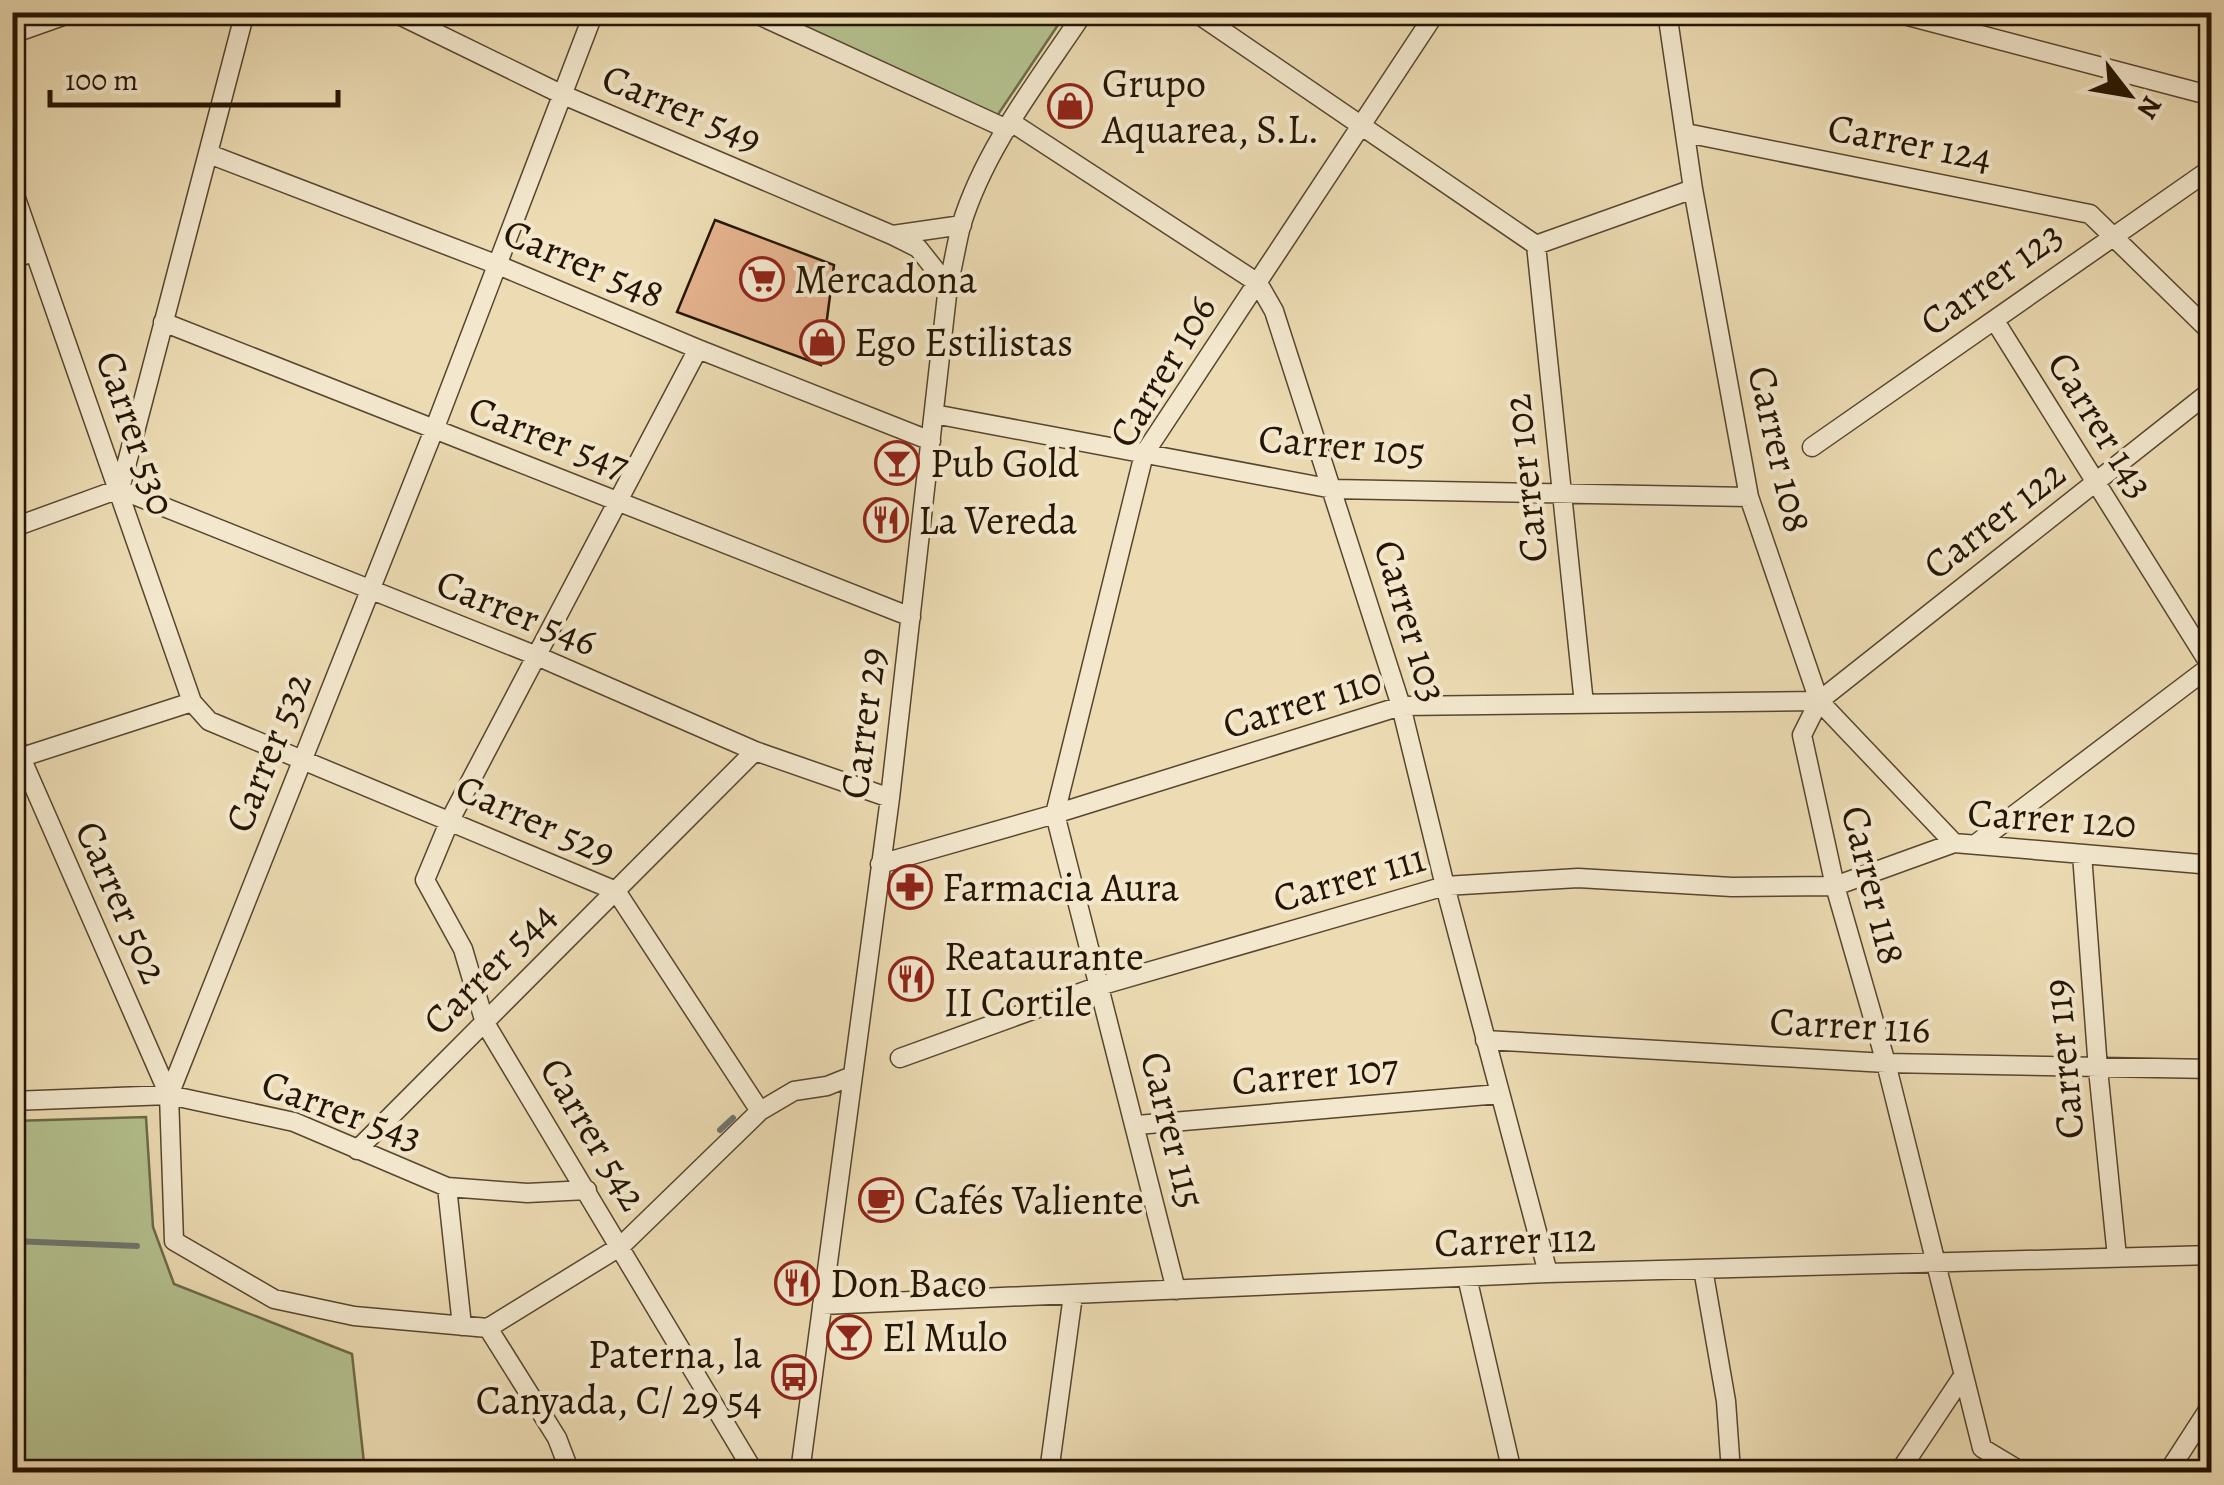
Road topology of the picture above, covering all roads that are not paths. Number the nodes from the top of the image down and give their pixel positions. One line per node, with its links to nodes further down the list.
1 (74, 12): 11 (street)
2 (245, 12): 17 (street)
3 (392, 12): 12 (street, Carrer 549)
4 (594, 12): 12 (street, Carrer 532)
5 (752, 12): 15 (street)
6 (1084, 12): 15 (street, Carrer 29)
7 (1195, 12): 14 (street)
8 (1436, 12): 14 (street, Carrer 106)
9 (1666, 12): 16 (street, Carrer 108)
10 (1893, 12): 13 (street)
11 (12, 34)
12 (561, 94): 23 (street, Carrer 549); 27 (street, Carrer 532)
13 (2212, 96)
14 (1361, 125): 24 (street); 28 (street, Carrer 106)
15 (1009, 126): 21 (street, Carrer 29); 28 (street)
16 (1686, 133): 20 (street, Carrer 108); 22 (street, Carrer 124)
17 (209, 154): 27 (street, Carrer 548); 31 (street)
18 (2212, 168): 22 (street, Carrer 123)
19 (12, 187): 25 (street, Carrer 530)
20 (1693, 189): 24 (street); 44 (street, Carrer 108)
21 (962, 226): 23 (street); 29 (street, Carrer 29)
22 (2113, 234): 30 (street, Carrer 123); 32 (street, Carrer 124)
23 (892, 235): 29 (street, Carrer 549)
24 (1536, 244): 43 (street, Carrer 102)
25 (34, 250): 26 (street); 42 (street, Carrer 530)
26 (12, 260)
27 (498, 265): 33 (street, Carrer 548); 36 (street, Carrer 532)
28 (1258, 284): 39 (street, Carrer 106); 41 (street, Carrer 103)
29 (948, 286): 35 (street, Carrer 29)
30 (1994, 321): 38 (street, Carrer 123); 40 (street, Carrer 143)
31 (163, 322): 36 (street, Carrer 547); 42 (street)
32 (2212, 333)
33 (698, 349): 37 (street, Carrer 548); 45 (street)
34 (2212, 390): 40 (street, Carrer 122)
35 (934, 414): 37 (street, Carrer 29); 39 (street, Carrer 105)
36 (434, 430): 45 (street, Carrer 547); 47 (street, Carrer 532)
37 (931, 441): 48 (street, Carrer 29)
38 (1812, 447)
39 (1144, 454): 41 (street, Carrer 105); 60 (street, Carrer 106)
40 (2096, 484): 50 (street, Carrer 143); 52 (street, Carrer 122)
41 (1333, 488): 43 (street, Carrer 105); 54 (street, Carrer 103)
42 (120, 490): 46 (street); 47 (street, Carrer 546); 51 (street, Carrer 530)
43 (1562, 494): 44 (street, Carrer 105); 53 (street, Carrer 102)
44 (1748, 497): 52 (street, Carrer 108)
45 (620, 502): 48 (street, Carrer 547); 49 (street)
46 (12, 528)
47 (370, 591): 49 (street, Carrer 546); 58 (street, Carrer 532)
48 (911, 617): 59 (street, Carrer 29)
49 (537, 656): 56 (street, Carrer 546); 61 (street)
50 (2211, 666): 63 (street)
51 (192, 702): 57 (street); 58 (street, Carrer 529)
52 (1819, 702): 53 (street, Carrer 110); 62 (street, Carrer 108); 68 (street, Carrer 118)
53 (1584, 704): 54 (street, Carrer 110)
54 (1402, 706): 60 (street, Carrer 110); 67 (street, Carrer 103)
55 (12, 737): 57 (street, Carrer 502)
56 (756, 751): 59 (street, Carrer 546); 69 (street, Carrer 544)
57 (17, 759): 79 (street, Carrer 502)
58 (302, 760): 61 (street, Carrer 529); 79 (street, Carrer 532)
59 (890, 798): 65 (street, Carrer 29)
60 (1056, 814): 65 (street, Carrer 110); 70 (street, Carrer 115)
61 (450, 820): 69 (street, Carrer 529); 71 (street, Carrer 542)
62 (1954, 843): 63 (street, Carrer 120); 68 (street, Carrer 120)
63 (1977, 843): 64 (street, Carrer 120)
64 (2082, 854): 66 (street, Carrer 120); 75 (street, Carrer 119)
65 (880, 864): 77 (street, Carrer 29)
66 (2212, 866)
67 (1445, 886): 68 (street, Carrer 111); 70 (street, Carrer 111); 72 (street, Carrer 103)
68 (1835, 886): 74 (street, Carrer 118)
69 (616, 890): 71 (street, Carrer 544); 81 (street, Carrer 529)
70 (1098, 986): 73 (street, Carrer 111); 82 (street, Carrer 115)
71 (486, 1023): 83 (street, Carrer 544); 85 (street, Carrer 542)
72 (1485, 1040): 74 (street, Carrer 116); 78 (street, Carrer 103)
73 (900, 1058)
74 (1886, 1063): 75 (street, Carrer 116); 89 (street, Carrer 118)
75 (2098, 1068): 76 (street, Carrer 116); 88 (street, Carrer 119)
76 (2212, 1069)
77 (852, 1076): 81 (street); 95 (street, Carrer 29)
78 (1499, 1094): 82 (street, Carrer 107); 91 (street, Carrer 103)
79 (169, 1096): 80 (street, Carrer 543); 83 (street, Carrer 543); 96 (street, Carrer 532)
80 (12, 1101)
81 (760, 1112): 86 (street)
82 (1137, 1125): 93 (street, Carrer 115)
83 (357, 1150): 84 (street, Carrer 543)
84 (447, 1186): 85 (street, Carrer 543); 96 (street)
85 (587, 1190): 86 (street, Carrer 542)
86 (622, 1246): 97 (street); 101 (street, Carrer 542)
87 (2212, 1255): 88 (street, Carrer 112)
88 (2118, 1258): 89 (street, Carrer 112)
89 (1936, 1262): 90 (street, Carrer 112); 98 (street, Carrer 118)
90 (1702, 1269): 91 (street, Carrer 112); 105 (street)
91 (1548, 1274): 92 (street, Carrer 112)
92 (1467, 1277): 93 (street, Carrer 112); 104 (street)
93 (1176, 1290): 94 (street, Carrer 112)
94 (1073, 1295): 95 (street, Carrer 112); 103 (street)
95 (822, 1305): 102 (street, Carrer 29)
96 (462, 1326): 97 (street)
97 (488, 1328): 100 (street)
98 (1963, 1376): 106 (street); 107 (street, Carrer 118)
99 (2212, 1404): 108 (street)
100 (570, 1472)
101 (754, 1472)
102 (800, 1472)
103 (1049, 1472)
104 (1512, 1472)
105 (1732, 1472)
106 (1900, 1472)
107 (2022, 1472)
108 (2168, 1472)

